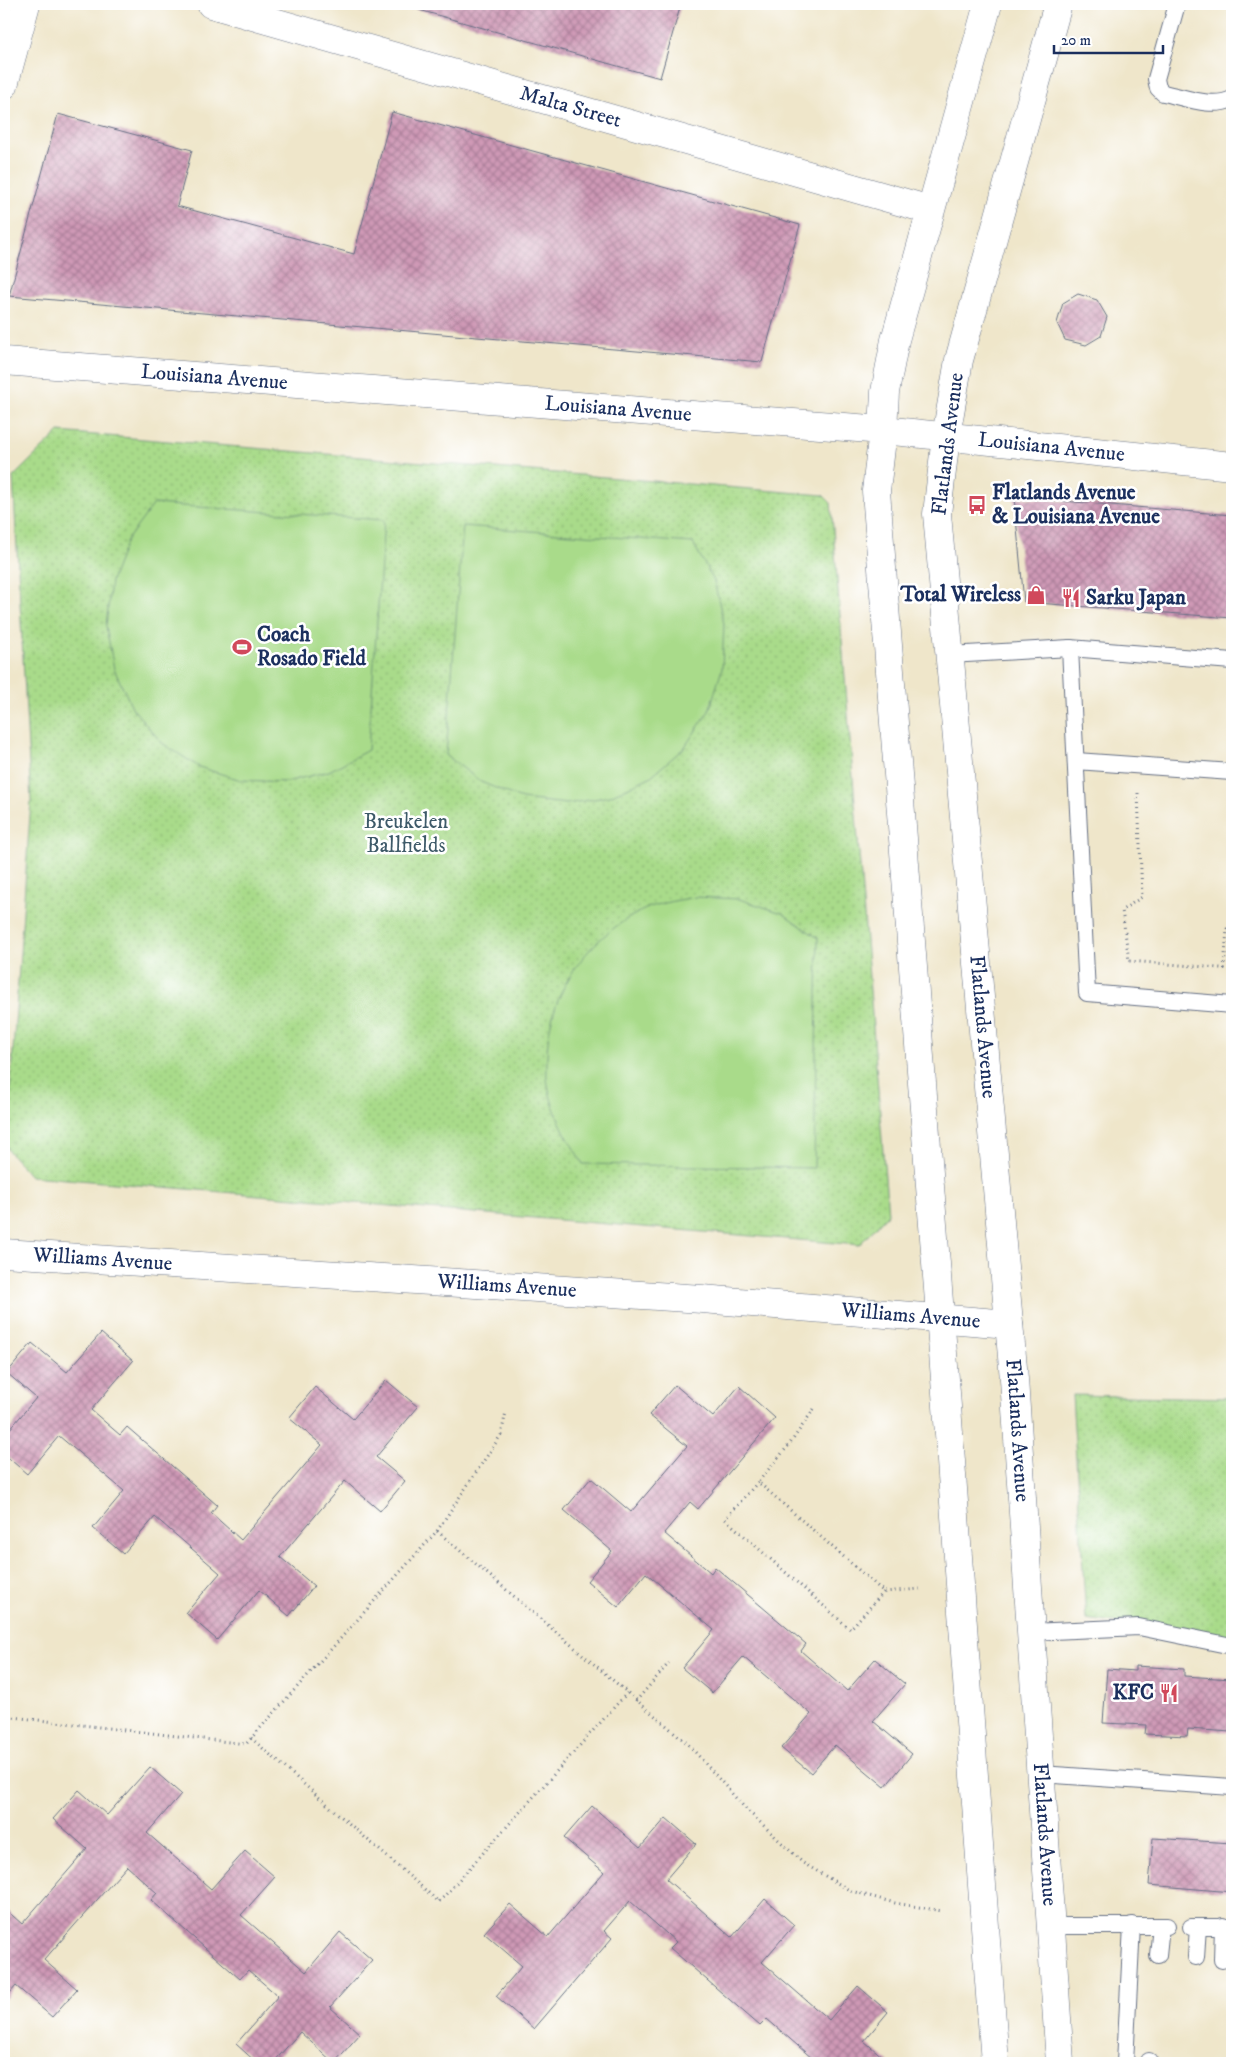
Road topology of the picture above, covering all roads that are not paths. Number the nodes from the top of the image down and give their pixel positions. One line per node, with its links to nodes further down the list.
1 (26, 4): 6 (main road)
2 (211, 4): 8 (main road, Malta Street)
3 (988, 4): 8 (main road)
4 (1058, 4): 11 (main road, Flatlands Avenue)
5 (1177, 4): 7 (lane)
6 (4, 85)
7 (1232, 100)
8 (930, 210): 10 (main road)
9 (4, 361): 10 (main road, Louisiana Avenue)
10 (883, 430): 11 (main road, Louisiana Avenue); 20 (main road)
11 (946, 436): 12 (main road, Louisiana Avenue); 14 (main road, Flatlands Avenue)
12 (1232, 466)
13 (1070, 648): 14 (lane); 15 (lane); 16 (lane)
14 (949, 656): 21 (main road, Flatlands Avenue)
15 (1232, 661)
16 (1076, 761): 17 (lane); 18 (lane)
17 (1232, 772)
18 (1232, 1005)
19 (4, 1253): 20 (main road, Williams Avenue)
20 (940, 1318): 21 (main road, Williams Avenue); 32 (main road)
21 (1009, 1324): 22 (main road, Flatlands Avenue)
22 (1031, 1632): 23 (lane); 24 (main road, Flatlands Avenue)
23 (1232, 1646)
24 (1040, 1774): 25 (lane); 27 (main road, Flatlands Avenue)
25 (1232, 1787)
26 (1132, 1925): 27 (lane); 29 (lane); 34 (lane)
27 (1051, 1926): 33 (main road, Flatlands Avenue)
28 (1228, 1926): 30 (lane); 31 (lane)
29 (1158, 1955)
30 (1196, 1957)
31 (1222, 1960)
32 (995, 2063)
33 (1060, 2063)
34 (1125, 2063)

